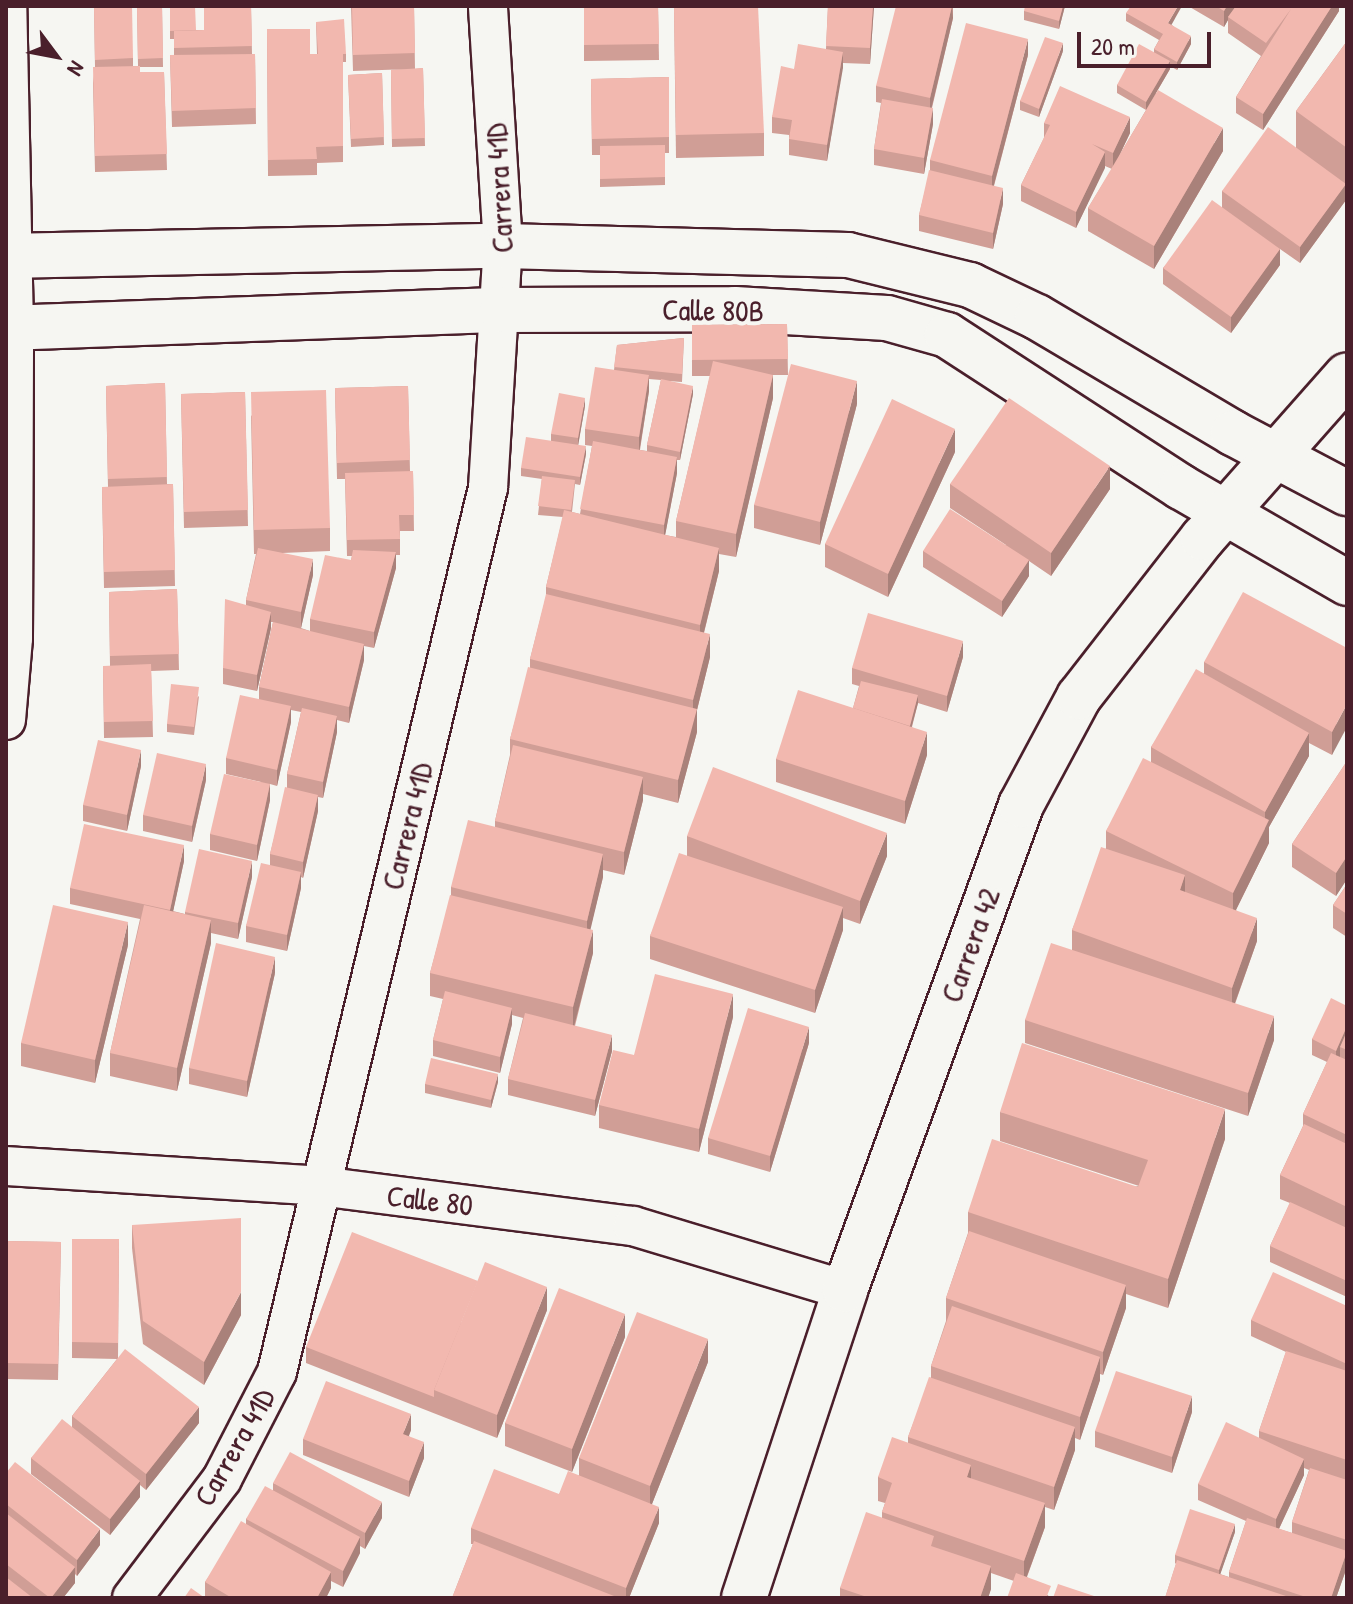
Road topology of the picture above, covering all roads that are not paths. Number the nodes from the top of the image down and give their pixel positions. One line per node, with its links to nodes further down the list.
1 (7, 6): 4 (street)
2 (488, 6): 3 (street, Carrera 41D)
3 (503, 246): 4 (main road, Calle 80B); 5 (street, Carrera 41D); 8 (main road, Calle 80B)
4 (9, 256): 6 (street)
5 (502, 310): 6 (main road, Calle 80B); 10 (main road, Calle 80B); 14 (street, Carrera 41D)
6 (10, 328): 12 (street)
7 (1347, 375): 8 (main road, Carrera 42)
8 (1274, 454): 9 (main road, Calle 80B); 10 (main road, Carrera 42)
9 (1347, 493)
10 (1225, 513): 11 (main road, Calle 80B); 15 (main road, Carrera 42)
11 (1347, 583)
12 (6, 720)
13 (6, 1166): 14 (street, Calle 80)
14 (320, 1186): 15 (street, Calle 80); 16 (street, Carrera 41D)
15 (845, 1290): 17 (main road, Carrera 42)
16 (132, 1598)
17 (744, 1598)

